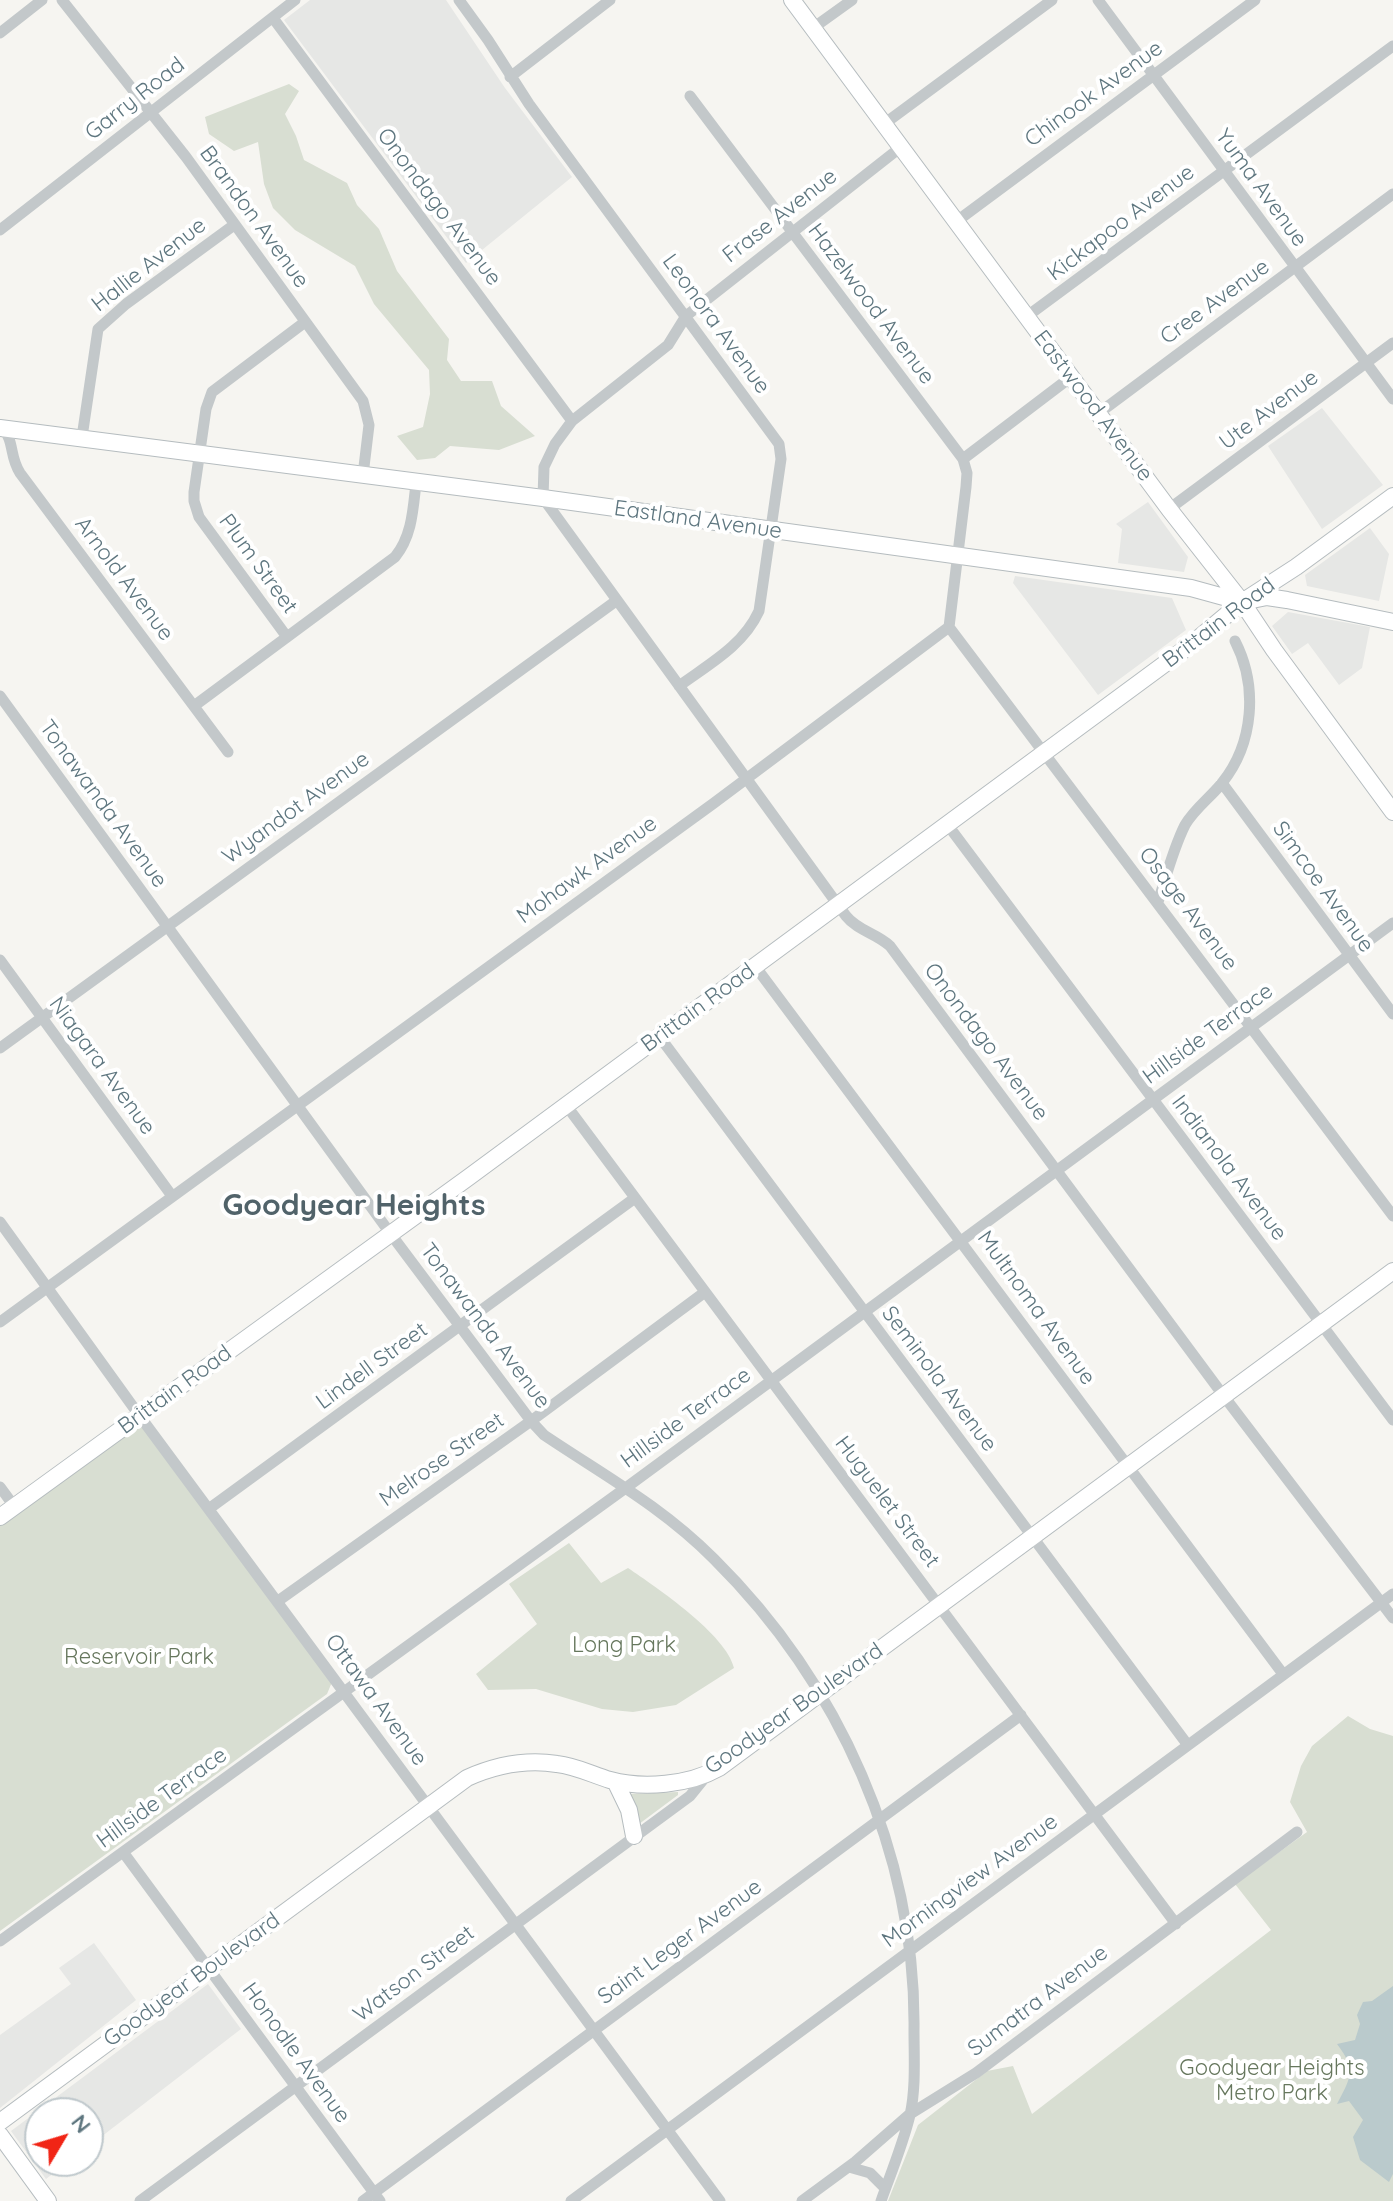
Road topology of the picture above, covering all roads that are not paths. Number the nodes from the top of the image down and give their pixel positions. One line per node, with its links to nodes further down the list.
1 (42, 0): 13 (street)
2 (62, 0): 18 (street, Brandon Avenue)
3 (295, 0): 11 (street, Garry Road)
4 (459, 0): 16 (street, Leonora Avenue)
5 (610, 0): 16 (street)
6 (792, 0): 12 (street, Eastwood Avenue)
7 (852, 0): 12 (street)
8 (1052, 0): 19 (street)
9 (1098, 0): 15 (street, Yuma Avenue)
10 (1255, 0): 15 (street, Chinook Avenue)
11 (273, 18): 18 (street, Garry Road); 36 (street, Onondago Avenue)
12 (813, 28): 19 (street, Eastwood Avenue)
13 (0, 33)
14 (1393, 46): 21 (street, Kickapoo Avenue)
15 (1153, 75): 21 (street, Yuma Avenue); 23 (street, Chinook Avenue)
16 (510, 77): 28 (street, Leonora Avenue)
17 (690, 96): 26 (street, Hazelwood Avenue)
18 (150, 113): 24 (street, Brandon Avenue); 25 (street, Garry Road)
19 (884, 124): 20 (street, Eastwood Avenue)
20 (901, 147): 23 (street, Eastwood Avenue); 26 (street, Frase Avenue)
21 (1224, 170): 27 (street, Yuma Avenue); 29 (street, Kickapoo Avenue)
22 (1393, 194): 27 (street, Cree Avenue)
23 (957, 221): 29 (street, Eastwood Avenue)
24 (234, 225): 30 (street, Brandon Avenue); 38 (street, Hallie Avenue)
25 (0, 230)
26 (792, 233): 28 (street, Frase Avenue); 40 (street, Hazelwood Avenue)
27 (1295, 268): 32 (street, Yuma Avenue); 35 (street, Cree Avenue)
28 (686, 316): 36 (street, Frase Avenue); 46 (street, Leonora Avenue)
29 (1026, 317): 33 (street, Eastwood Avenue)
30 (305, 322): 39 (street, Plum Street); 41 (street, Brandon Avenue)
31 (1393, 343): 32 (street, Ute Avenue)
32 (1367, 363): 34 (street, Yuma Avenue); 45 (street, Ute Avenue)
33 (1071, 377): 35 (street, Eastwood Avenue); 40 (street)
34 (1393, 399)
35 (1099, 413): 45 (street, Eastwood Avenue)
36 (572, 421): 44 (street, Frase Avenue)
37 (1, 427): 38 (street, Eastland Avenue); 56 (street, Arnold Avenue)
38 (82, 437): 39 (street, Eastland Avenue)
39 (199, 453): 41 (street, Eastland Avenue); 52 (street, Plum Street)
40 (963, 459): 47 (street)
41 (363, 475): 42 (street, Eastland Avenue)
42 (416, 483): 44 (street, Eastland Avenue); 52 (street)
43 (1393, 496): 49 (street, Brittain Road)
44 (543, 498): 46 (street, Eastland Avenue); 48 (street, Onondago Avenue)
45 (1169, 509): 49 (street, Eastwood Avenue)
46 (771, 530): 47 (street, Eastland Avenue); 54 (street, Leonora Avenue)
47 (959, 558): 49 (street, Eastland Avenue); 51 (street)
48 (616, 601): 54 (street, Onondago Avenue); 66 (street, Wyandot Avenue)
49 (1242, 602): 50 (street, Eastland Avenue); 58 (street, Brittain Road); 61 (street, Eastwood Avenue)
50 (1393, 622)
51 (949, 627): 58 (street, Osage Avenue); 59 (street, Mohawk Avenue)
52 (287, 637): 56 (street)
53 (1235, 641): 60 (street)
54 (679, 686): 59 (street, Onondago Avenue)
55 (0, 696): 66 (street, Tonawanda Avenue)
56 (194, 706): 57 (street, Arnold Avenue)
57 (228, 752)
58 (1043, 753): 62 (street, Brittain Road); 63 (street, Osage Avenue)
59 (745, 779): 64 (street, Onondago Avenue); 77 (street, Mohawk Avenue)
60 (1222, 783): 63 (street); 67 (street, Simcoe Avenue)
61 (1393, 812)
62 (947, 824): 64 (street, Brittain Road); 75 (street, Indianola Avenue)
63 (1158, 902): 72 (street, Osage Avenue)
64 (838, 905): 69 (street, Brittain Road); 78 (street, Onondago Avenue)
65 (1393, 923): 67 (street, Hillside Terrace)
66 (167, 927): 71 (street, Wyandot Avenue); 77 (street, Tonawanda Avenue)
67 (1349, 956): 70 (street, Simcoe Avenue); 72 (street, Hillside Terrace)
68 (0, 960): 71 (street, Niagara Avenue)
69 (755, 966): 73 (street, Brittain Road); 84 (street, Multnoma Avenue)
70 (1393, 1014)
71 (42, 1018): 74 (street, Wyandot Avenue); 79 (street, Niagara Avenue)
72 (1251, 1027): 75 (street, Hillside Terrace); 81 (street, Osage Avenue)
73 (659, 1036): 76 (street, Brittain Road); 88 (street, Seminola Avenue)
74 (0, 1048)
75 (1153, 1099): 78 (street, Hillside Terrace); 90 (street, Indianola Avenue)
76 (566, 1105): 80 (street, Huguelet Street); 83 (street, Brittain Road)
77 (299, 1106): 79 (street, Mohawk Avenue); 83 (street, Tonawanda Avenue)
78 (1057, 1170): 84 (street, Hillside Terrace); 93 (street, Onondago Avenue)
79 (172, 1196): 86 (street, Mohawk Avenue)
80 (635, 1198): 87 (street, Huguelet Street); 91 (street, Lindell Street)
81 (1393, 1216)
82 (0, 1222): 86 (street, Ottawa Avenue)
83 (390, 1233): 91 (street, Tonawanda Avenue); 94 (street, Brittain Road)
84 (961, 1240): 88 (street, Hillside Terrace); 97 (street, Multnoma Avenue)
85 (1393, 1271): 90 (street, Goodyear Boulevard)
86 (48, 1288): 89 (street, Mohawk Avenue); 94 (street, Ottawa Avenue)
87 (705, 1292): 92 (street, Huguelet Street); 96 (street, Melrose Street)
88 (864, 1312): 92 (street, Hillside Terrace); 102 (street, Seminola Avenue)
89 (0, 1322)
90 (1322, 1324): 93 (street, Goodyear Boulevard); 95 (street, Indianola Avenue)
91 (460, 1327): 96 (street, Tonawanda Avenue); 100 (street, Lindell Street)
92 (771, 1380): 99 (street, Hillside Terrace); 106 (street, Huguelet Street)
93 (1223, 1395): 97 (street, Goodyear Boulevard); 105 (street, Onondago Avenue)
94 (139, 1415): 100 (street, Ottawa Avenue); 101 (street, Brittain Road)
95 (1393, 1420)
96 (531, 1421): 99 (street, Tonawanda Avenue); 104 (street, Melrose Street)
97 (1128, 1466): 102 (street, Goodyear Boulevard); 108 (street, Multnoma Avenue)
98 (0, 1487): 101 (street)
99 (627, 1487): 109 (street, Hillside Terrace); 110 (street, Tonawanda Avenue)
100 (210, 1508): 104 (street, Ottawa Avenue)
101 (7, 1512)
102 (1031, 1537): 106 (street, Goodyear Boulevard); 112 (street, Seminola Avenue)
103 (1393, 1594): 105 (street, Morningview Avenue)
104 (278, 1601): 109 (street, Ottawa Avenue)
105 (1381, 1603): 107 (street, Onondago Avenue); 108 (street, Morningview Avenue)
106 (939, 1605): 110 (street, Goodyear Boulevard); 111 (street, Huguelet Street)
107 (1393, 1618)
108 (1283, 1674): 112 (street, Morningview Avenue)
109 (343, 1691): 115 (street, Ottawa Avenue); 120 (street, Hillside Terrace)
110 (821, 1693): 113 (street, Goodyear Boulevard); 117 (street, Tonawanda Avenue)
111 (1021, 1715): 116 (street, Huguelet Street); 117 (street, Saint Leger Avenue)
112 (1187, 1744): 116 (street, Morningview Avenue)
113 (707, 1775): 114 (street, Goodyear Boulevard); 119 (street, Watson Street)
114 (615, 1781): 115 (street, Goodyear Boulevard); 119 (street)
115 (428, 1805): 121 (street, Ottawa Avenue); 125 (street, Goodyear Boulevard)
116 (1096, 1813): 122 (street, Huguelet Street); 124 (street, Morningview Avenue)
117 (880, 1819): 124 (street, Tonawanda Avenue); 126 (street, Saint Leger Avenue)
118 (1297, 1832): 122 (street, Sumatra Avenue)
119 (634, 1836): 121 (street, Watson Street)
120 (123, 1852): 123 (street, Hillside Terrace); 125 (street, Honodle Avenue)
121 (515, 1924): 126 (street, Ottawa Avenue); 127 (street, Watson Street)
122 (1176, 1924): 128 (street, Sumatra Avenue)
123 (0, 1941)
124 (911, 1948): 128 (street, Tonawanda Avenue); 130 (street, Morningview Avenue)
125 (208, 1967): 127 (street, Honodle Avenue); 129 (street, Goodyear Boulevard)
126 (595, 2030): 130 (street, Ottawa Avenue); 134 (street, Saint Leger Avenue)
127 (296, 2086): 134 (street, Honodle Avenue); 136 (street, Watson Street)
128 (910, 2114): 132 (street, Sumatra Avenue); 133 (street, Tonawanda Avenue)
129 (0, 2122)
130 (668, 2130): 138 (street, Morningview Avenue); 139 (street, Ottawa Avenue)
131 (0, 2135): 135 (street)
132 (849, 2167): 133 (street); 140 (street, Sumatra Avenue)
133 (885, 2188): 141 (street, Tonawanda Avenue)
134 (377, 2197): 137 (street, Saint Leger Avenue)
135 (48, 2201)
136 (140, 2201)
137 (363, 2201)
138 (571, 2201)
139 (720, 2201)
140 (802, 2201)
141 (881, 2201)

